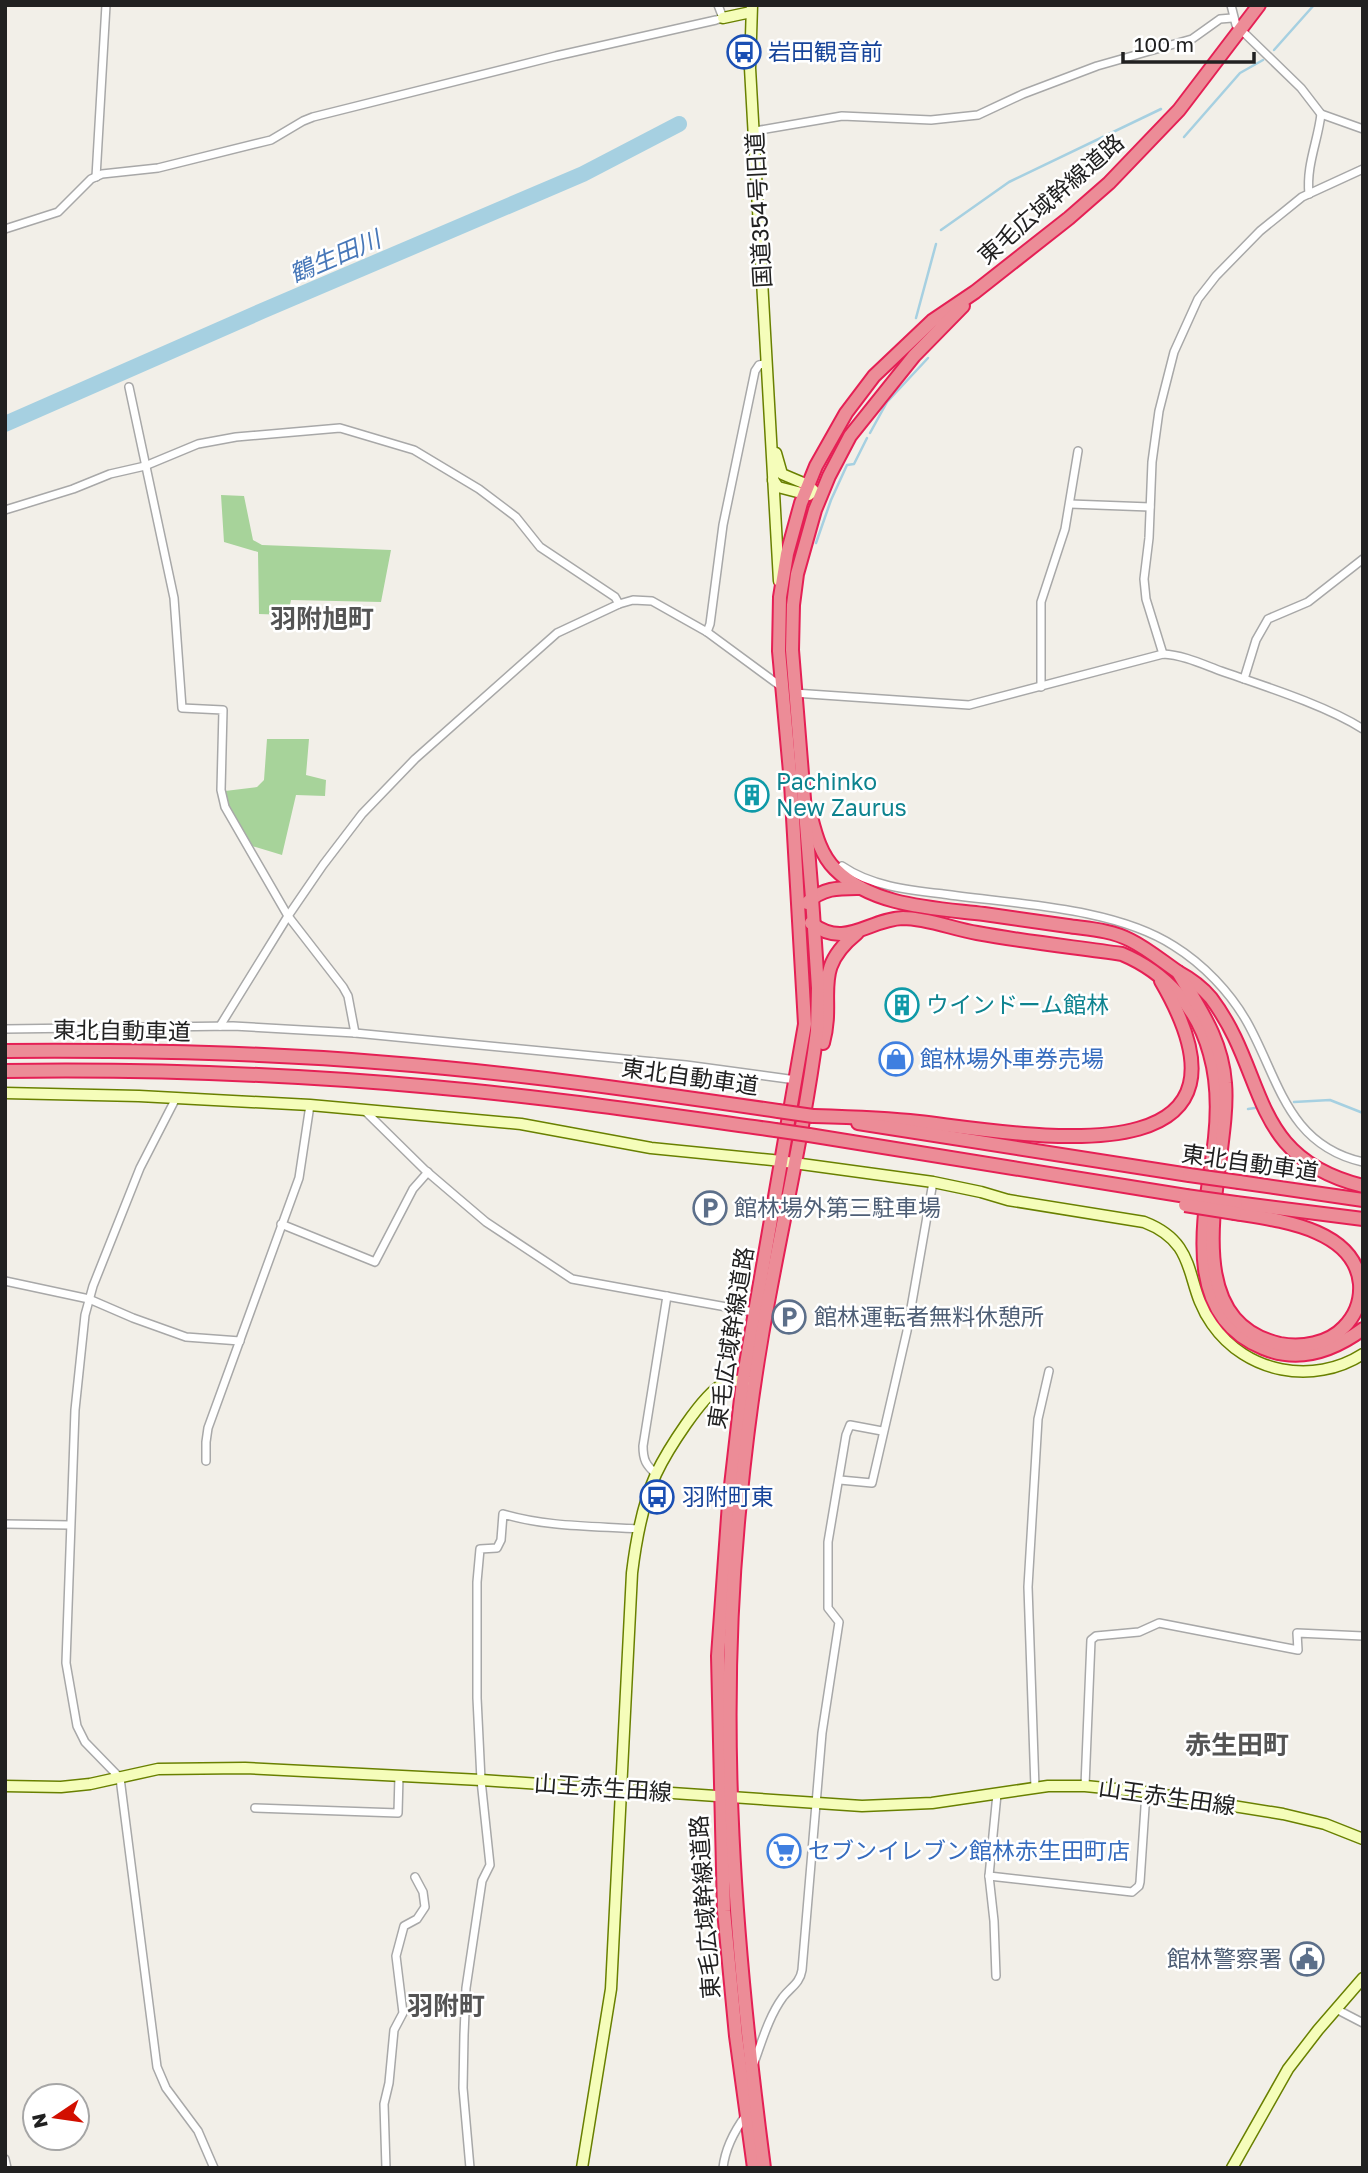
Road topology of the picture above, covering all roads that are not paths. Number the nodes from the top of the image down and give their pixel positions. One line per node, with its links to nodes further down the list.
1 (106, 5): 13 (street)
2 (718, 5): 6 (street)
3 (1231, 5): 7 (street)
4 (1259, 5): 8 (highway, 東毛広域幹線道路)
5 (752, 9): 6 (street); 11 (street, 国道354号旧道)
6 (723, 18): 13 (street)
7 (1232, 18): 8 (street); 11 (street)
8 (1241, 30): 9 (street); 16 (highway, 東毛広域幹線道路)
9 (1321, 114): 10 (street); 14 (street)
10 (1363, 129)
11 (754, 131): 17 (street, 国道354号旧道)
12 (1363, 169): 14 (street)
13 (96, 177): 15 (street)
14 (1309, 194): 26 (street)
15 (5, 229)
16 (975, 292): 23 (highway, 東毛広域幹線道路); 24 (highway, 東毛広域幹線道路)
17 (767, 363): 19 (street, 国道354号旧道); 31 (street)
18 (129, 387): 21 (street)
19 (770, 415): 22 (street, 国道354号旧道); 23 (street, 国道354号旧道)
20 (1078, 451): 25 (street)
21 (145, 466): 27 (street); 30 (street); 42 (street)
22 (772, 478): 23 (street, 国道354号旧道); 29 (street)
23 (806, 490): 24 (street, 国道354号旧道); 29 (highway, 東毛広域幹線道路)
24 (820, 496): 35 (highway, 東毛広域幹線道路)
25 (1070, 504): 26 (street); 34 (street)
26 (1150, 507): 32 (street)
27 (5, 510)
28 (1363, 559): 33 (street)
29 (780, 597): 35 (highway, 東毛広域幹線道路)
30 (619, 604): 31 (street); 42 (street)
31 (707, 632): 35 (street)
32 (1163, 654): 33 (street); 34 (street)
33 (1244, 679): 36 (street)
34 (1041, 687): 35 (street)
35 (789, 691): 37 (highway, 東毛広域幹線道路); 41 (highway, 東毛広域幹線道路)
36 (1363, 729)
37 (803, 783): 39 (highway); 40 (highway, 東毛広域幹線道路)
38 (842, 866): 60 (street)
39 (862, 888): 40 (highway); 45 (highway)
40 (812, 898): 41 (highway); 43 (highway, 東毛広域幹線道路)
41 (799, 912): 43 (highway); 53 (highway, 東毛広域幹線道路)
42 (288, 915): 47 (street); 49 (street)
43 (814, 925): 44 (highway); 51 (highway, 東毛広域幹線道路)
44 (857, 933): 46 (highway); 51 (highway)
45 (1178, 971): 63 (highway); 65 (highway)
46 (1158, 978): 58 (highway); 72 (highway)
47 (220, 1026): 48 (street); 49 (street)
48 (5, 1029)
49 (355, 1033): 53 (street)
50 (5, 1051): 58 (highway, 東北自動車道, bridge)
51 (814, 1060): 59 (highway, 東毛広域幹線道路)
52 (5, 1071): 65 (highway, 東北自動車道, bridge)
53 (796, 1080): 59 (highway, 東毛広域幹線道路)
54 (5, 1093): 55 (street)
55 (176, 1098): 56 (street); 70 (street)
56 (310, 1105): 57 (street); 67 (street)
57 (364, 1109): 59 (street); 61 (street)
58 (813, 1116): 64 (highway, 東北自動車道, bridge)
59 (788, 1162): 62 (street); 71 (highway, 東毛広域幹線道路); 76 (highway, 東毛広域幹線道路)
60 (1363, 1162)
61 (428, 1172): 67 (street); 69 (street)
62 (933, 1182): 74 (street); 77 (street)
63 (1363, 1186)
64 (1363, 1200)
65 (1236, 1208): 66 (highway, 東北自動車道)
66 (1363, 1219)
67 (281, 1224): 73 (street)
68 (5, 1281): 70 (street)
69 (667, 1296): 71 (street); 79 (street)
70 (89, 1299): 73 (street); 82 (street)
71 (754, 1312): 76 (highway, 東毛広域幹線道路)
72 (1363, 1329)
73 (240, 1341): 78 (street)
74 (1363, 1354)
75 (1049, 1371): 90 (street)
76 (748, 1382): 79 (street); 94 (highway, 東毛広域幹線道路)
77 (882, 1431): 80 (street); 80 (street)
78 (206, 1461)
79 (656, 1474): 83 (street)
80 (840, 1480): 95 (street)
81 (5, 1524): 82 (street)
82 (70, 1525): 86 (street)
83 (639, 1529): 87 (street); 91 (street)
84 (1363, 1636): 89 (street)
85 (399, 1776): 86 (street, 山王赤生田線); 87 (street, 山王赤生田線); 96 (street)
86 (120, 1777): 88 (street, 山王赤生田線); 108 (street)
87 (481, 1780): 91 (street, 山王赤生田線); 110 (street)
88 (5, 1786)
89 (1085, 1786): 90 (street, 山王赤生田線); 92 (street, 山王赤生田線)
90 (1035, 1788): 93 (street, 山王赤生田線)
91 (620, 1789): 94 (street, 山王赤生田線); 111 (street)
92 (1146, 1793): 97 (street, 山王赤生田線); 98 (street)
93 (997, 1794): 95 (street, 山王赤生田線); 98 (street)
94 (725, 1797): 95 (street, 山王赤生田線); 104 (highway, 東毛広域幹線道路); 105 (highway, 東毛広域幹線道路)
95 (816, 1805): 104 (street)
96 (255, 1808)
97 (1363, 1839)
98 (989, 1876): 100 (street)
99 (415, 1877): 109 (street)
100 (996, 1976)
101 (1363, 1978): 102 (street)
102 (1336, 2009): 103 (street); 115 (street)
103 (1363, 2023)
104 (752, 2070): 114 (highway, 東毛広域幹線道路)
105 (747, 2114): 112 (street); 113 (highway, 東毛広域幹線道路)
106 (5, 2159): 107 (street)
107 (7, 2168)
108 (214, 2168)
109 (386, 2168)
110 (470, 2168)
111 (582, 2168)
112 (723, 2168)
113 (754, 2168)
114 (764, 2168)
115 (1232, 2168)

